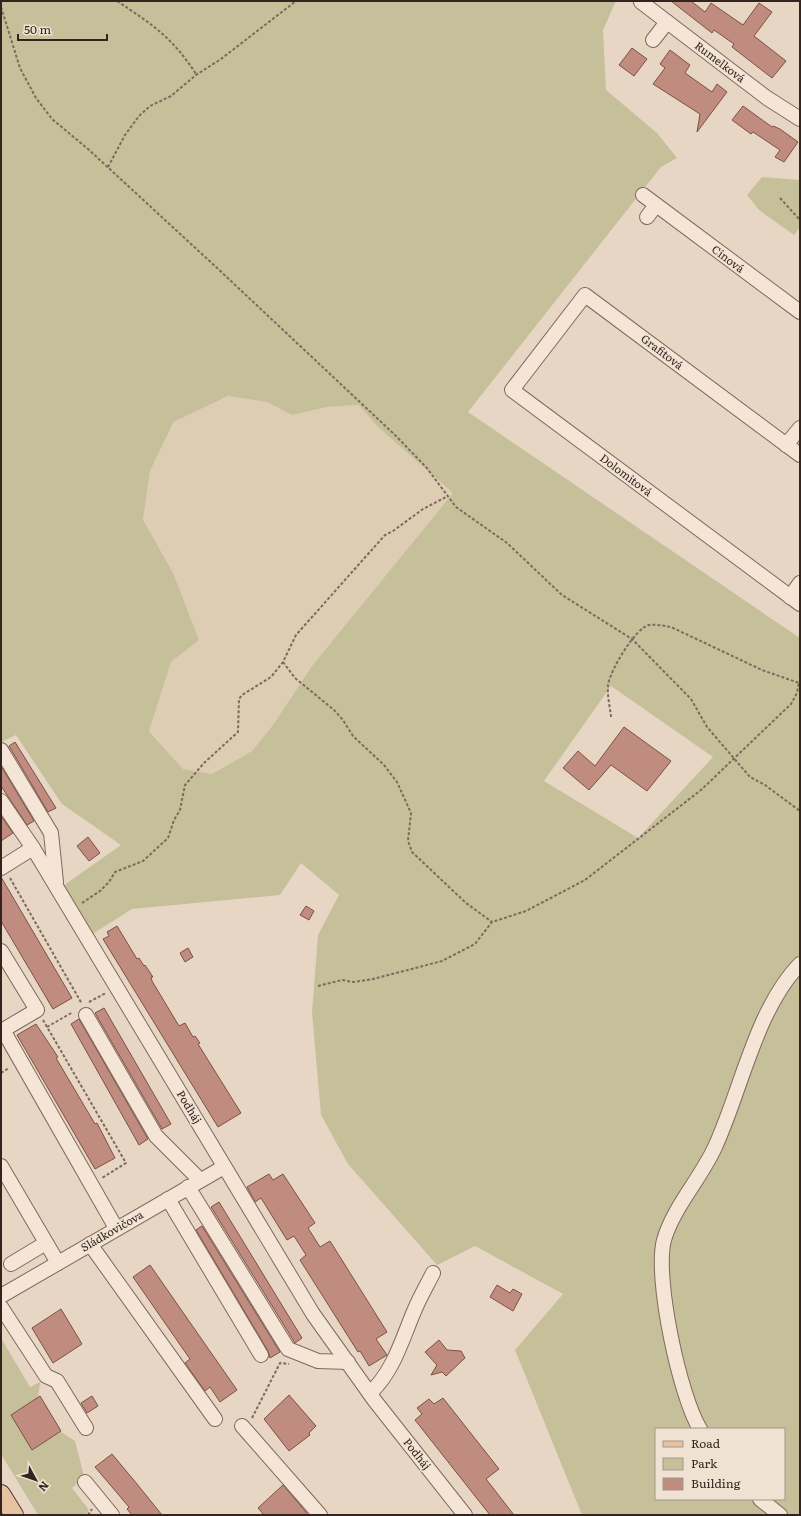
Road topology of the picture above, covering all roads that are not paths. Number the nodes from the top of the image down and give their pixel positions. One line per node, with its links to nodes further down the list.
1 (641, 2): 2 (street, Rumelková)
2 (666, 22): 3 (street); 4 (street, Rumelková)
3 (653, 40)
4 (800, 119)
5 (642, 195): 6 (street, Cínová)
6 (656, 205): 7 (street); 8 (street, Cínová)
7 (647, 217)
8 (800, 312)
9 (549, 341): 11 (street, Grafitová); 14 (street, Dolomitová)
10 (800, 428): 11 (street)
11 (786, 445): 12 (street, Grafitová)
12 (800, 455)
13 (800, 584): 14 (street, Dolomitová)
14 (795, 600)
15 (1, 750): 19 (street)
16 (1, 801): 17 (street, Podháj)
17 (34, 848): 18 (street); 19 (street, Podháj)
18 (2, 867)
19 (56, 886): 25 (street, Podháj)
20 (1, 951): 23 (street)
21 (800, 964): 43 (street)
22 (81, 1012): 26 (street)
23 (2, 1029): 29 (street)
24 (1, 1166): 30 (street)
25 (224, 1166): 26 (street, Sládkovičova); 38 (street, Podháj)
26 (200, 1180): 27 (street, Sládkovičova)
27 (188, 1187): 28 (street, Sládkovičova); 38 (street)
28 (168, 1199): 29 (street, Sládkovičova); 37 (street)
29 (116, 1228): 31 (street, Sládkovičova)
30 (46, 1243): 32 (street); 33 (street)
31 (90, 1244): 32 (street, Sládkovičova); 40 (street)
32 (58, 1263): 35 (street, Sládkovičova)
33 (11, 1264)
34 (433, 1274): 39 (street)
35 (1, 1296)
36 (1, 1306): 42 (street)
37 (261, 1355)
38 (348, 1362): 39 (street, Podháj)
39 (370, 1393): 50 (street, Podháj)
40 (216, 1419)
41 (247, 1423): 49 (street)
42 (86, 1428)
43 (699, 1428)
44 (85, 1482): 48 (street)
45 (1, 1494): 47 (main road)
46 (761, 1500): 51 (street)
47 (14, 1515)
48 (112, 1515)
49 (320, 1515)
50 (465, 1515)
51 (780, 1515)

